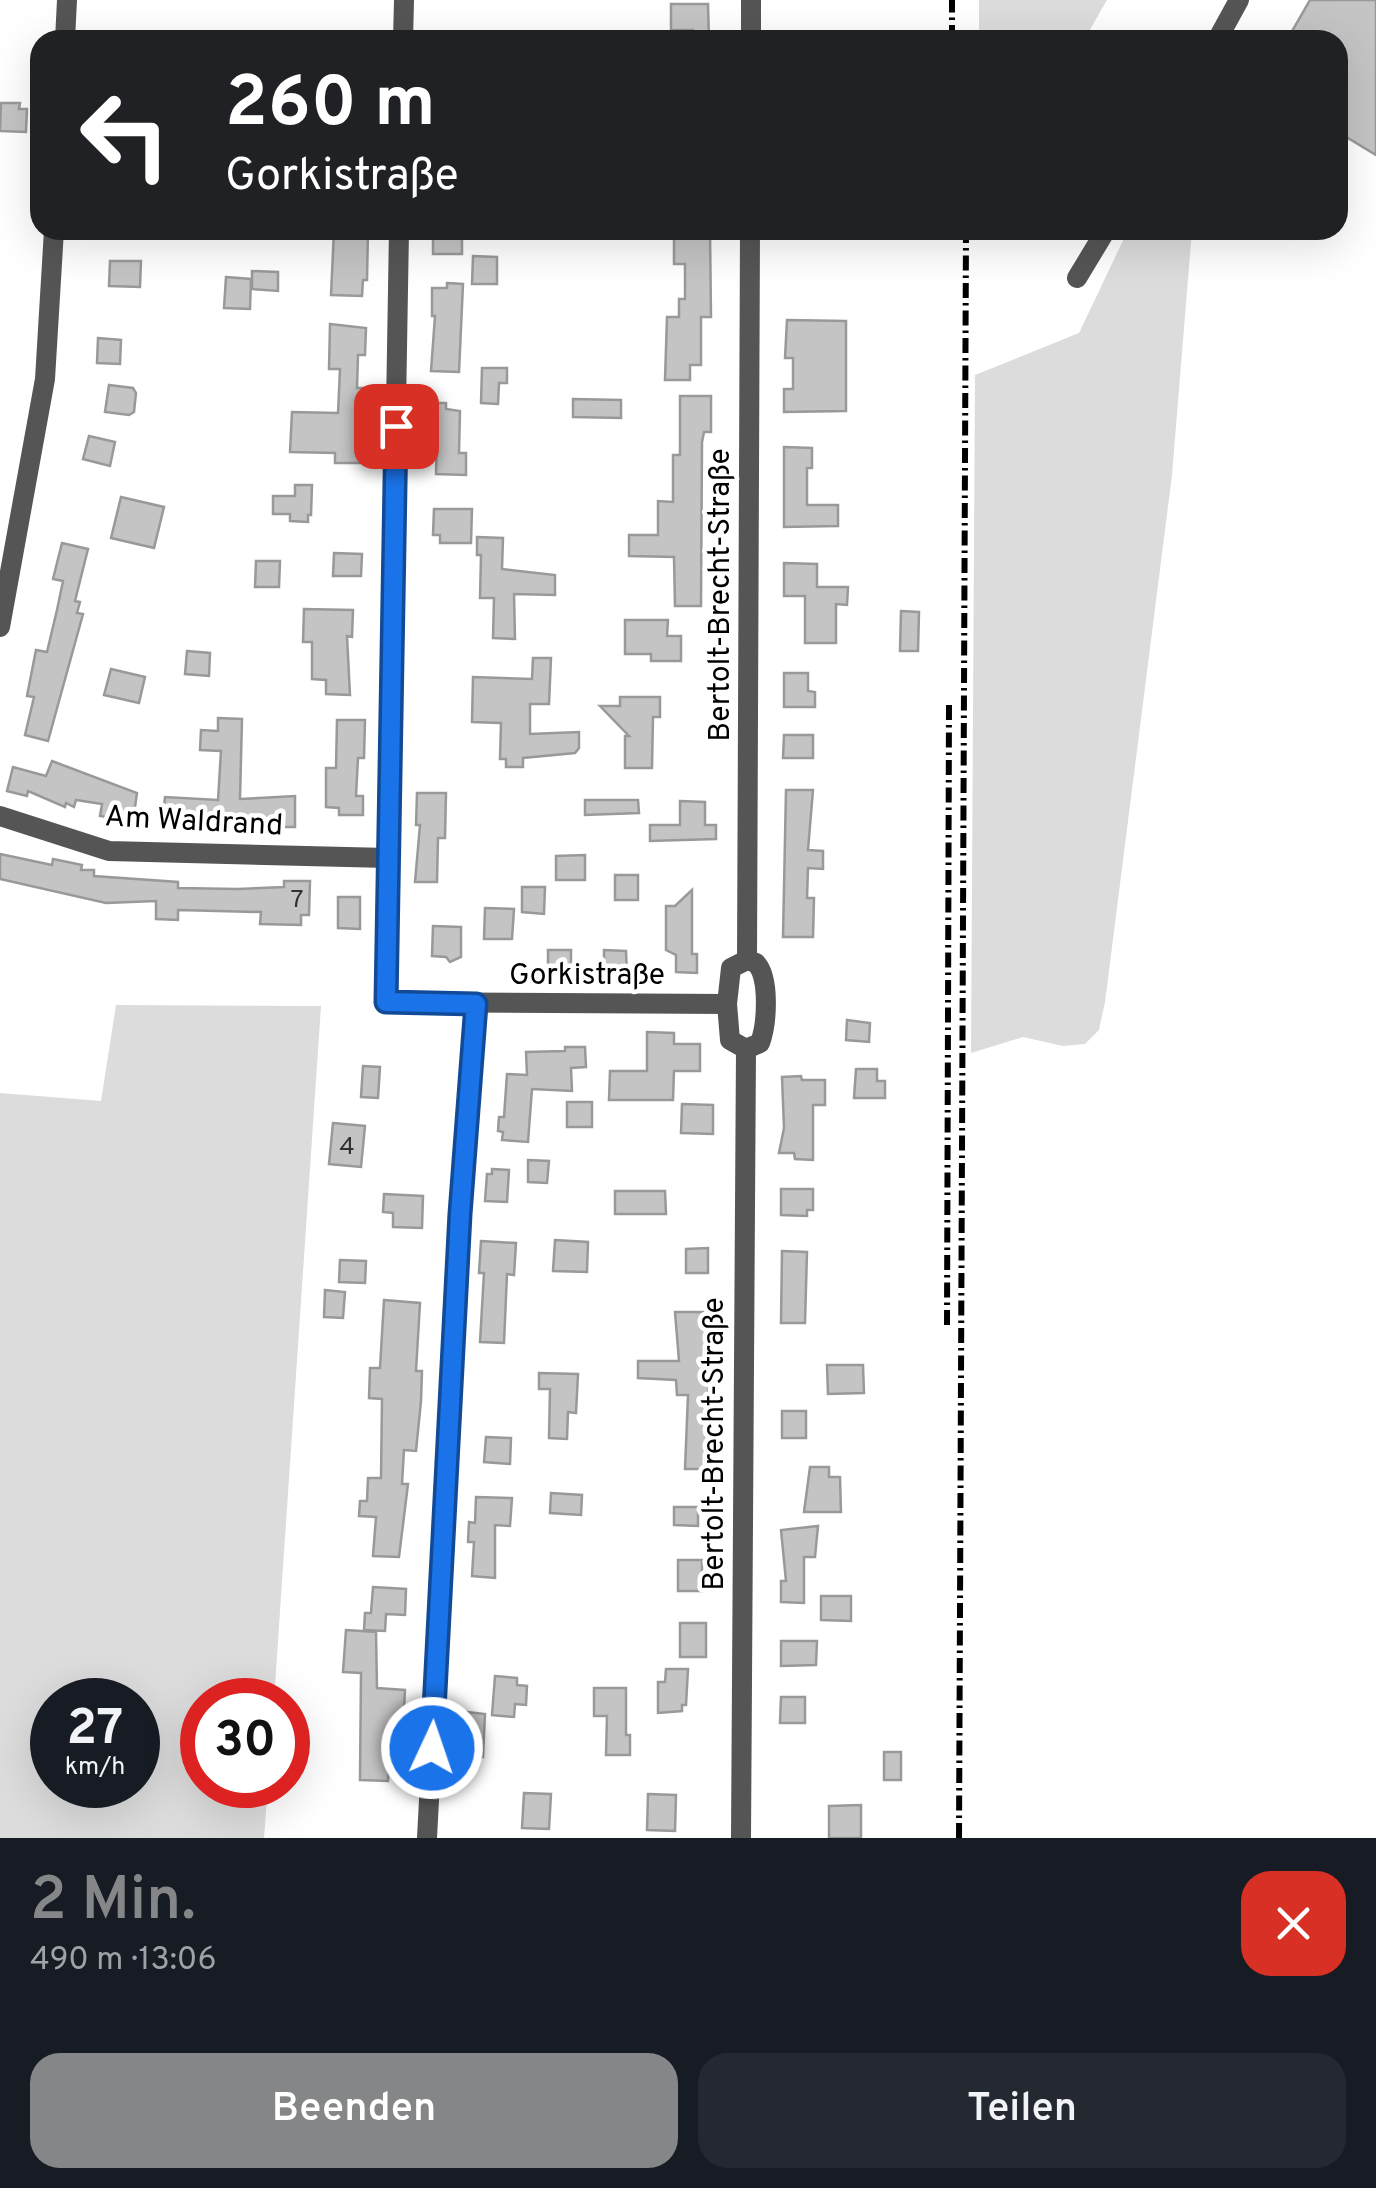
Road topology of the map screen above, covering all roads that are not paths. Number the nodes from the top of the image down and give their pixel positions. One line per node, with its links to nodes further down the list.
1 (67, 0): 5 (street)
2 (404, 0): 6 (street)
3 (751, 0): 7 (street)
4 (1239, 0): 8 (street)
5 (66, 30)
6 (403, 30)
7 (751, 30)
8 (1222, 30)
9 (53, 240): 14 (street)
10 (400, 240): 16 (street)
11 (750, 240): 17 (street, Bertolt-Brecht-Straße)
12 (1100, 240): 13 (street)
13 (1078, 278)
14 (0, 627)
15 (0, 816): 16 (street, Am Waldrand)
16 (388, 858): 18 (street, Gorkistraße)
17 (747, 960): 19 (street, Bertolt-Brecht-Straße); 20 (street, Bertolt-Brecht-Straße)
18 (476, 1004): 19 (street, Gorkistraße); 21 (street)
19 (727, 1004): 20 (street, Bertolt-Brecht-Straße)
20 (746, 1050): 22 (street, Bertolt-Brecht-Straße)
21 (427, 1838)
22 (741, 1838)

